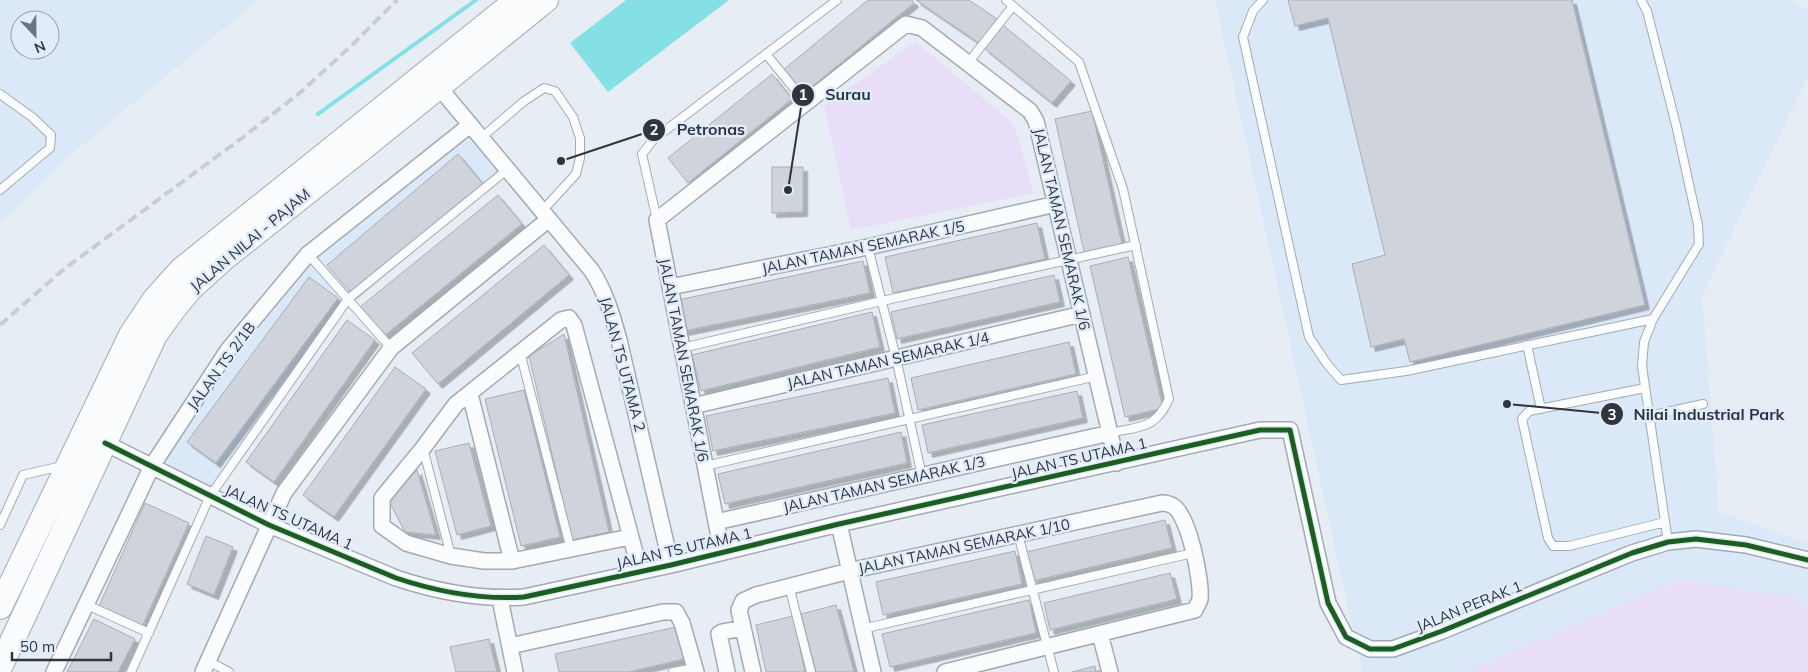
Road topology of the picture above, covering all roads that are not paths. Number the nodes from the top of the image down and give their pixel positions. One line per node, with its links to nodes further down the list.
1 (517, 0): 10 (main road, JALAN NILAI - PAJAM)
2 (546, 0): 10 (main road, JALAN NILAI - PAJAM)
3 (837, 0): 8 (lane)
4 (1006, 0): 7 (lane)
5 (1262, 0): 29 (lane)
6 (1641, 0): 28 (lane)
7 (1013, 6): 9 (lane); 20 (lane)
8 (766, 54): 12 (lane); 19 (lane)
9 (968, 63): 12 (street, JALAN TAMAN SEMARAK 1/6); 17 (street, JALAN TAMAN SEMARAK 1/6)
10 (433, 80): 13 (street, JALAN TS UTAMA 2); 44 (main road, JALAN NILAI - PAJAM); 47 (main road, JALAN NILAI - PAJAM)
11 (0, 94): 16 (lane)
12 (806, 103): 19 (street, JALAN TAMAN SEMARAK 1/6)
13 (470, 125): 14 (street, JALAN TS UTAMA 2); 22 (street, JALAN TS 2/1B)
14 (481, 138): 15 (street, JALAN TS UTAMA 2); 18 (lane)
15 (508, 170): 18 (street, JALAN TS UTAMA 2); 25 (lane)
16 (0, 190)
17 (1056, 204): 21 (street, JALAN TAMAN SEMARAK 1/5); 23 (street, JALAN TAMAN SEMARAK 1/6)
18 (546, 215): 30 (street); 66 (street, JALAN TS UTAMA 2)
19 (657, 220): 24 (street, JALAN TAMAN SEMARAK 1/6)
20 (1136, 245): 23 (lane); 43 (lane)
21 (868, 247): 24 (street, JALAN TAMAN SEMARAK 1/5); 26 (lane)
22 (308, 254): 25 (lane); 48 (street, JALAN TS 2/1B)
23 (1070, 261): 26 (lane); 27 (street, JALAN TAMAN SEMARAK 1/6)
24 (670, 288): 31 (street, JALAN TAMAN SEMARAK 1/6)
25 (348, 299): 30 (lane); 51 (lane)
26 (882, 301): 31 (lane); 33 (lane)
27 (1082, 314): 33 (street, JALAN TAMAN SEMARAK 1/4); 34 (street, JALAN TAMAN SEMARAK 1/6)
28 (1653, 319): 29 (lane); 35 (lane)
29 (1527, 345): 39 (lane)
30 (391, 348): 56 (street)
31 (682, 348): 38 (street, JALAN TAMAN SEMARAK 1/6)
32 (520, 352): 36 (street); 58 (street); 60 (lane)
33 (896, 358): 38 (street, JALAN TAMAN SEMARAK 1/4); 41 (lane)
34 (1097, 376): 41 (lane); 43 (street, JALAN TAMAN SEMARAK 1/6)
35 (1646, 388): 39 (lane); 40 (lane)
36 (470, 394): 45 (street); 65 (street)
37 (1702, 404): 40 (lane)
38 (693, 406): 49 (street, JALAN TAMAN SEMARAK 1/6)
39 (1541, 409): 53 (lane)
40 (1649, 416): 53 (lane)
41 (909, 418): 49 (lane); 50 (lane)
42 (1290, 430): 46 (street, JALAN TS UTAMA 1); 59 (street, JALAN PERAK 1)
43 (1110, 433): 46 (street, JALAN TAMAN SEMARAK 1/6); 50 (street, JALAN TAMAN SEMARAK 1/3)
44 (105, 443): 48 (street, JALAN TS UTAMA 1); 82 (main road, JALAN NILAI - PAJAM)
45 (423, 448): 63 (lane); 63 (street)
46 (1118, 463): 54 (street, JALAN TS UTAMA 1)
47 (68, 465): 55 (lane); 73 (main road, JALAN NILAI - PAJAM)
48 (152, 466): 51 (street, JALAN TS UTAMA 1); 72 (street, JALAN TS 2/1B)
49 (705, 466): 52 (street, JALAN TAMAN SEMARAK 1/6)
50 (922, 476): 52 (street, JALAN TAMAN SEMARAK 1/3)
51 (210, 496): 56 (street, JALAN TS UTAMA 1); 76 (lane)
52 (716, 522): 61 (street, JALAN TAMAN SEMARAK 1/6)
53 (1665, 522): 59 (lane)
54 (839, 524): 61 (street, JALAN TS UTAMA 1); 67 (street)
55 (0, 525)
56 (269, 525): 71 (street, JALAN TS UTAMA 1); 80 (street)
57 (1018, 534): 62 (street, JALAN TAMAN SEMARAK 1/10); 67 (street, JALAN TAMAN SEMARAK 1/10); 70 (lane)
58 (630, 537): 60 (street); 68 (street)
59 (1668, 542): 64 (street, JALAN PERAK 1)
60 (571, 550): 65 (street)
61 (722, 552): 66 (street, JALAN TS UTAMA 1)
62 (1193, 553): 70 (lane); 77 (street)
63 (451, 556): 65 (street)
64 (1808, 560)
65 (512, 561)
66 (670, 564): 68 (street, JALAN TS UTAMA 1)
67 (849, 570): 69 (street, JALAN TAMAN SEMARAK 1/10); 75 (street)
68 (640, 571): 71 (street, JALAN TS UTAMA 1)
69 (789, 586): 74 (street, JALAN TAMAN SEMARAK 1/10); 91 (lane)
70 (1033, 590): 75 (lane); 79 (lane)
71 (500, 599): 78 (street)
72 (87, 605): 76 (lane); 84 (street, JALAN TS 2/1B)
73 (0, 607)
74 (743, 628): 89 (street); 90 (street)
75 (862, 629): 92 (street)
76 (149, 633): 85 (lane)
77 (1100, 634): 79 (street); 95 (street)
78 (510, 646): 83 (street); 87 (street)
79 (1048, 647): 81 (street); 94 (lane)
80 (205, 666): 86 (lane)
81 (992, 666): 93 (street)
82 (0, 668)
83 (695, 670): 88 (lane)
84 (54, 672)
85 (131, 672)
86 (229, 672)
87 (515, 672)
88 (674, 672)
89 (726, 672)
90 (753, 672)
91 (810, 672)
92 (873, 672)
93 (945, 672)
94 (1054, 672)
95 (1110, 672)

